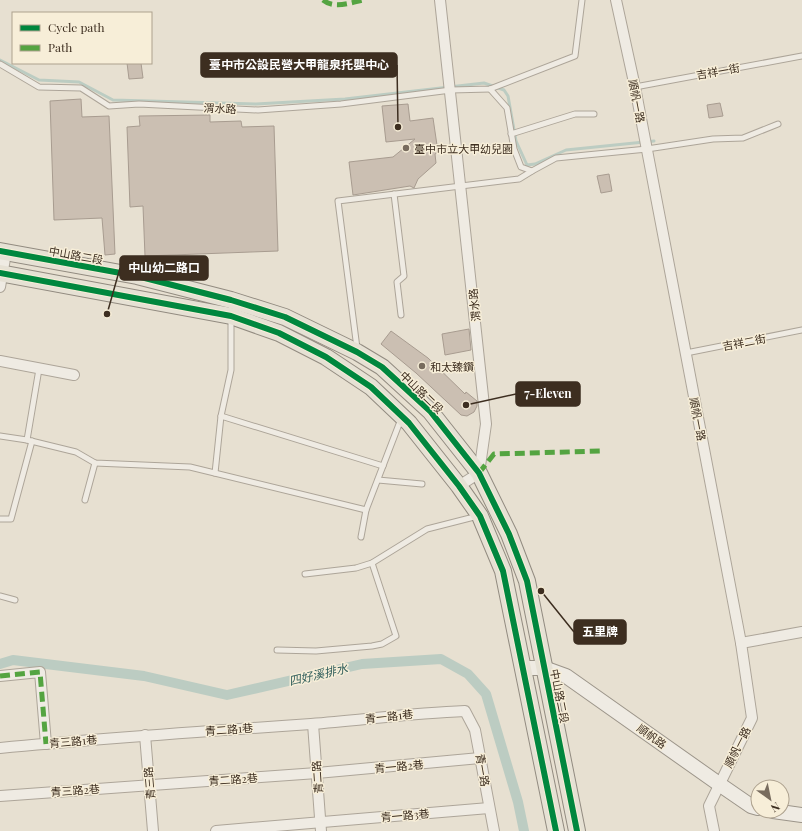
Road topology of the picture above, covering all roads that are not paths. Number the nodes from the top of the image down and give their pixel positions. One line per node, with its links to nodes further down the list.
1 (440, 0): 8 (street, 渭水路)
2 (582, 0): 7 (lane, 渭水路)
3 (616, 0): 6 (street, 順帆一路)
4 (802, 56): 6 (lane, 吉祥一街)
5 (0, 64): 8 (lane, 渭水路)
6 (635, 87): 12 (street, 順帆一路)
7 (490, 89): 8 (lane, 渭水路); 11 (lane)
8 (451, 90): 14 (street, 渭水路)
9 (594, 114): 11 (lane)
10 (778, 124): 12 (lane)
11 (511, 134): 13 (lane)
12 (647, 149): 13 (lane); 22 (street, 順帆一路)
13 (532, 171): 14 (lane)
14 (461, 186): 15 (lane); 33 (street, 渭水路)
15 (394, 194): 18 (lane); 21 (lane)
16 (3, 252): 17 (street); 21 (main road, 中山路二段)
17 (1, 277): 19 (main road)
18 (401, 315)
19 (232, 316): 26 (lane); 27 (main road)
20 (802, 330): 22 (lane, 吉祥二街)
21 (357, 352): 33 (main road, 中山路二段)
22 (686, 353): 47 (street, 順帆一路)
23 (0, 361): 24 (street)
24 (39, 369): 25 (street); 29 (lane)
25 (74, 375)
26 (221, 416): 31 (lane); 32 (lane)
27 (402, 416): 31 (lane); 36 (main road)
28 (0, 436): 29 (lane)
29 (30, 441): 30 (lane); 40 (lane)
30 (94, 463): 32 (lane); 37 (lane)
31 (383, 466): 34 (lane)
32 (216, 473): 38 (lane)
33 (479, 473): 36 (street); 50 (main road, 中山路二段)
34 (378, 480): 35 (lane); 38 (lane)
35 (422, 484)
36 (459, 486): 39 (main road)
37 (85, 500)
38 (366, 510): 41 (lane)
39 (480, 516): 42 (lane); 49 (main road)
40 (0, 519)
41 (361, 537)
42 (372, 563): 43 (lane); 48 (lane)
43 (305, 574)
44 (0, 596): 45 (lane)
45 (15, 600)
46 (802, 632): 47 (street)
47 (741, 642): 59 (street, 順帆一路)
48 (277, 650)
49 (523, 668): 50 (street, 順帆路); 70 (main road)
50 (544, 668): 59 (street, 順帆路); 71 (main road, 中山路二段)
51 (0, 676): 55 (street)
52 (465, 711): 53 (street, 青一路1巷); 57 (street, 青一路)
53 (313, 724): 54 (street, 青二路1巷); 58 (street, 青二路)
54 (145, 735): 55 (street, 青三路1巷); 60 (street, 青三路)
55 (46, 744): 56 (street, 青三路1巷)
56 (0, 748)
57 (480, 758): 58 (street, 青一路2巷); 63 (street, 青一路)
58 (317, 773): 60 (street, 青二路2巷); 66 (street, 青二路)
59 (719, 784): 62 (street, 順帆路); 72 (street, 順帆一路)
60 (149, 785): 61 (street, 青三路2巷); 67 (street, 青三路)
61 (0, 796)
62 (750, 805)
63 (490, 808): 66 (street, 青一路3巷); 69 (street, 青一路)
64 (790, 813): 65 (street)
65 (802, 815)
66 (321, 826): 68 (street, 青一路3巷)
67 (153, 831)
68 (216, 831)
69 (494, 831)
70 (556, 831)
71 (577, 831)
72 (714, 831)

